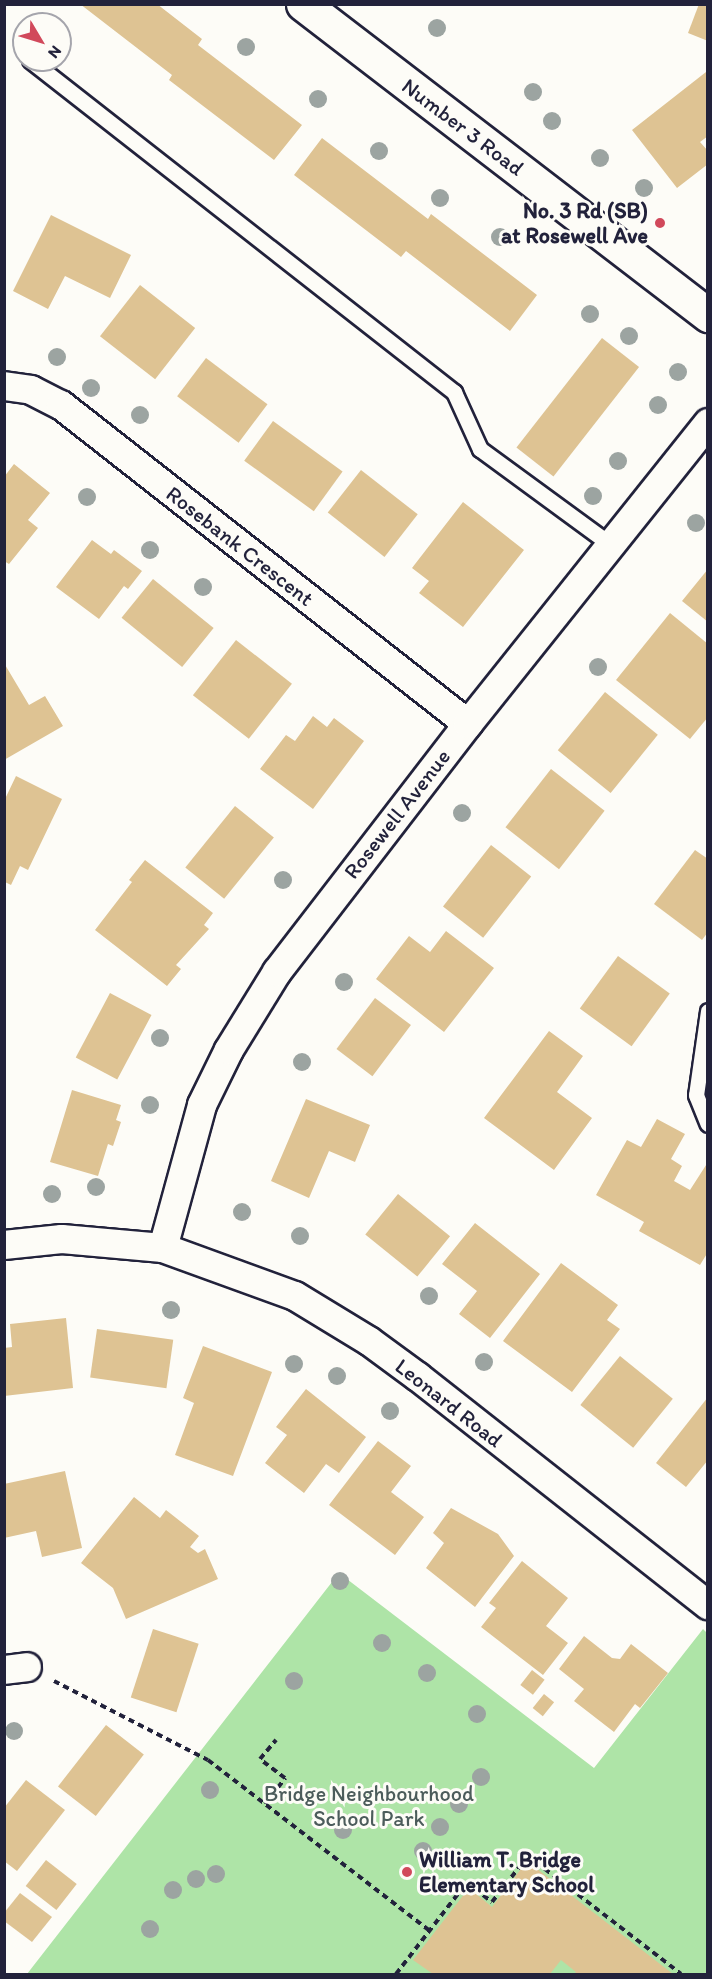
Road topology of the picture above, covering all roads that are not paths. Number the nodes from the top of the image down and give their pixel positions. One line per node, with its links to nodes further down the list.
1 (303, 4): 3 (main road, Number 3 Road)
2 (45, 72): 6 (lane)
3 (708, 315)
4 (4, 386): 7 (street, Rosebank Crescent)
5 (708, 423): 6 (street, Rosewell Avenue)
6 (610, 544): 7 (street, Rosewell Avenue)
7 (468, 724): 11 (street, Rosewell Avenue)
8 (708, 1011): 9 (lane)
9 (708, 1124)
10 (4, 1245): 11 (street, Leonard Road)
11 (163, 1248): 12 (street, Leonard Road)
12 (708, 1605)

